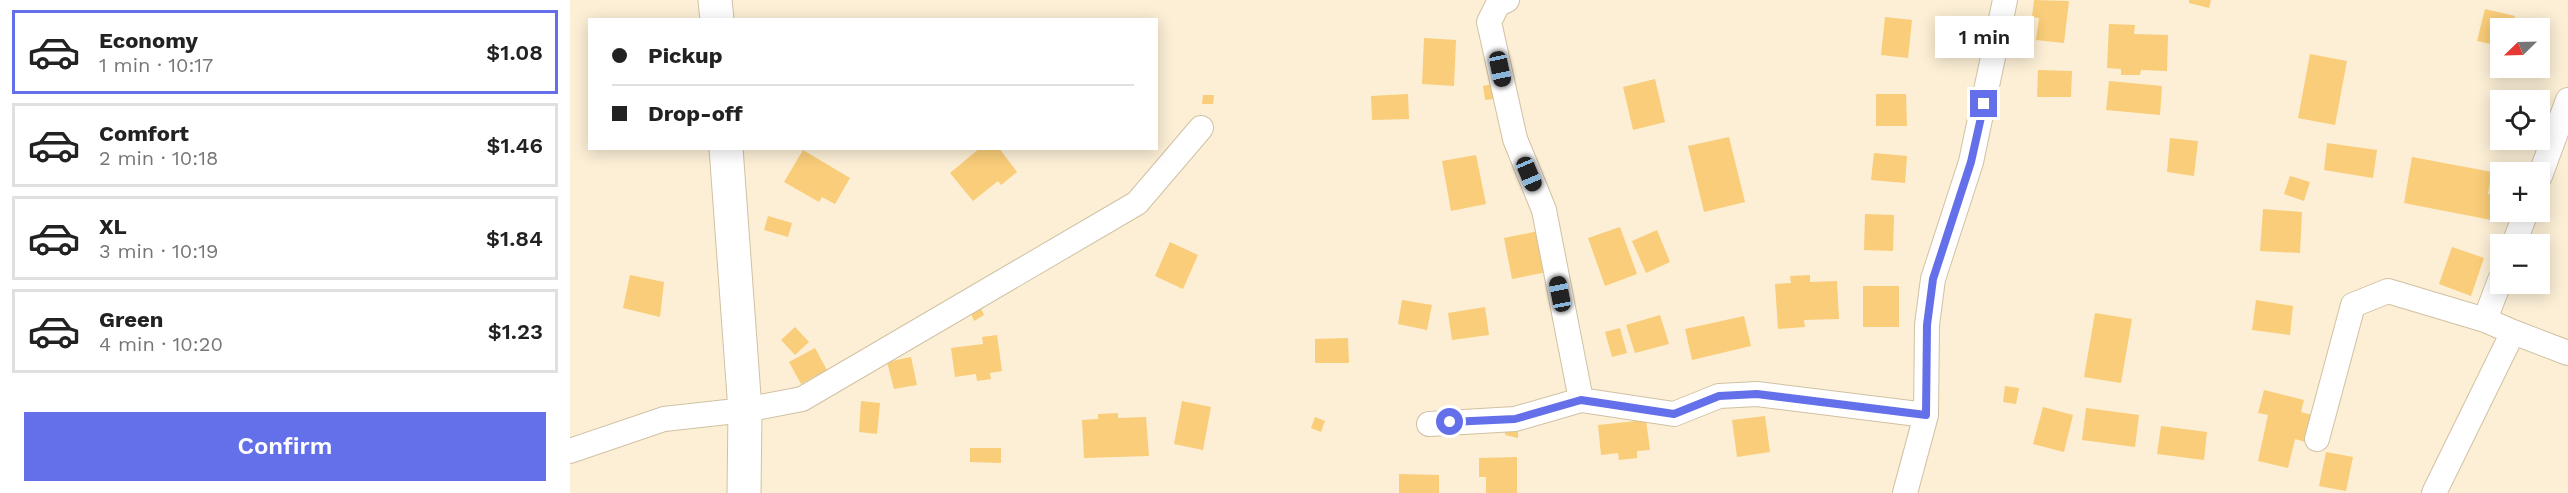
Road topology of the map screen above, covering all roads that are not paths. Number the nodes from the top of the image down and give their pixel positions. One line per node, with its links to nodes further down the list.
1 (716, 0): 4 (street)
2 (1507, 0): 13 (street)
3 (2005, 0): 15 (street)
4 (717, 18)
5 (2568, 100): 8 (street)
6 (1201, 128): 14 (street)
7 (726, 150): 14 (street)
8 (2545, 162)
9 (2495, 294): 10 (street)
10 (2485, 320): 11 (street); 17 (street)
11 (2512, 332): 12 (street); 21 (street)
12 (2568, 353)
13 (1581, 400): 15 (street); 16 (street)
14 (745, 410): 18 (street); 19 (street)
15 (1926, 415): 20 (street)
16 (1429, 424)
17 (2317, 439)
18 (570, 451)
19 (744, 493)
20 (1905, 493)
21 (2434, 493)

